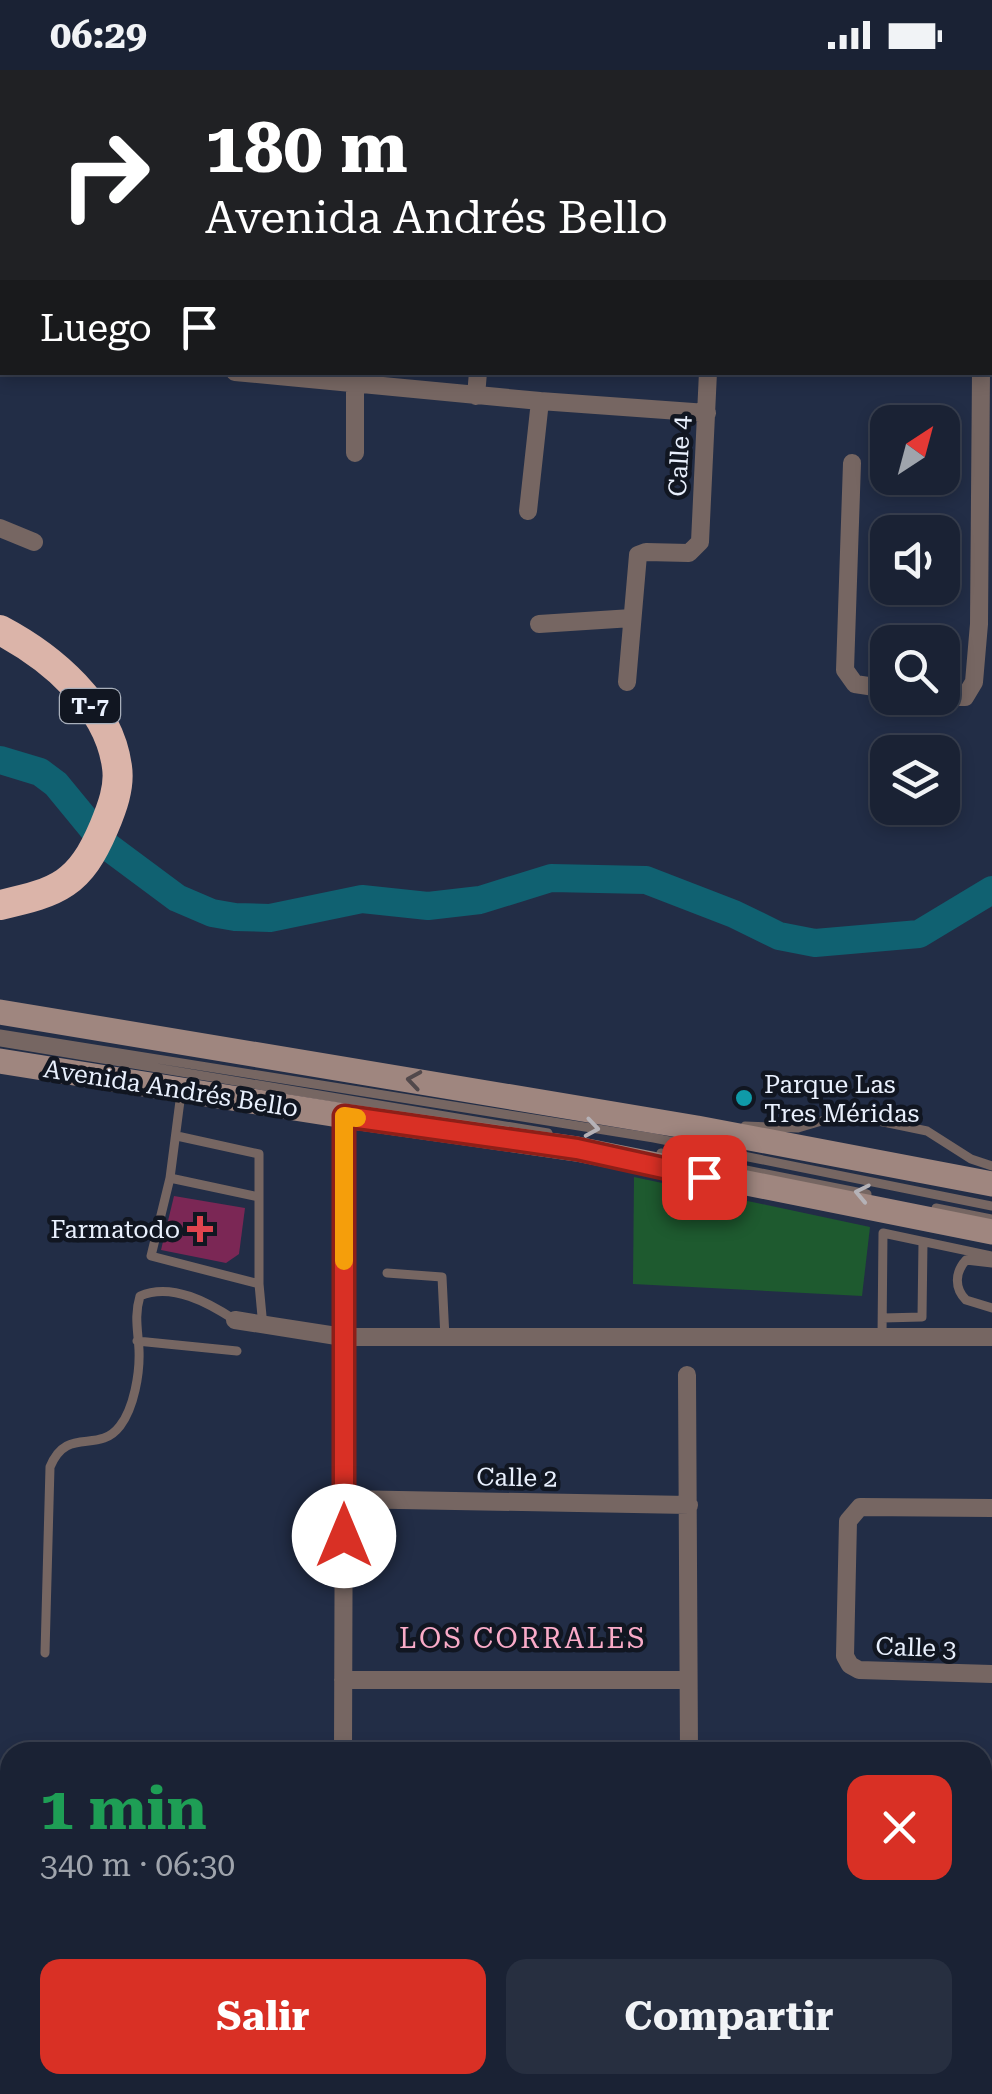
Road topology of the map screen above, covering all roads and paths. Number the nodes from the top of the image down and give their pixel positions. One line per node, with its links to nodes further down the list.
1 (268, 375): 5 (street)
2 (478, 375): 6 (street)
3 (708, 375): 8 (street, Calle 4)
4 (981, 375): 15 (street)
5 (355, 383): 6 (street); 9 (street)
6 (476, 396): 7 (street)
7 (540, 401): 8 (street); 11 (street)
8 (706, 412): 14 (street, Calle 4)
9 (355, 452)
10 (852, 462): 19 (street)
11 (528, 510)
12 (0, 528): 13 (street)
13 (34, 542)
14 (632, 618): 16 (street); 18 (street)
15 (986, 623): 20 (street)
16 (539, 624)
17 (0, 630): 21 (highway, T-7)
18 (627, 682)
19 (870, 686)
20 (960, 697)
21 (0, 905)
22 (0, 1012): 28 (street, Avenida Andrés Bello, one-way to 22)
23 (0, 1034): 38 (lane, one-way to 38)
24 (0, 1042): 30 (lane)
25 (0, 1061): 26 (street, Avenida Andrés Bello)
26 (182, 1089): 27 (street, Avenida Andrés Bello); 29 (lane)
27 (344, 1116): 40 (street, Avenida Andrés Bello); 50 (street)
28 (697, 1128): 32 (lane); 34 (street, Avenida Andrés Bello)
29 (178, 1136): 33 (lane); 36 (lane)
30 (613, 1144)
31 (651, 1151): 35 (lane, one-way to 31)
32 (992, 1166)
33 (170, 1178): 36 (lane); 44 (lane)
34 (992, 1184)
35 (870, 1195)
36 (259, 1197): 44 (lane)
37 (922, 1206): 39 (lane)
38 (992, 1206)
39 (992, 1219)
40 (992, 1232)
41 (923, 1242): 42 (lane); 48 (lane); 48 (lane)
42 (992, 1259): 45 (lane)
43 (387, 1273): 51 (lane)
44 (259, 1284): 47 (lane)
45 (992, 1308)
46 (235, 1320): 47 (street); 52 (lane)
47 (263, 1327): 50 (street)
48 (883, 1327): 49 (street); 51 (street)
49 (992, 1336)
50 (344, 1337): 51 (street); 55 (street)
51 (445, 1338)
52 (137, 1341): 53 (lane); 58 (lane)
53 (237, 1351)
54 (687, 1375): 56 (street)
55 (344, 1500): 56 (street, Calle 2); 60 (street)
56 (689, 1505): 61 (street)
57 (992, 1508): 59 (street, Calle 3)
58 (45, 1654)
59 (992, 1674)
60 (344, 1680): 61 (street); 62 (street)
61 (687, 1680): 63 (street)
62 (342, 1742)
63 (689, 1742)

